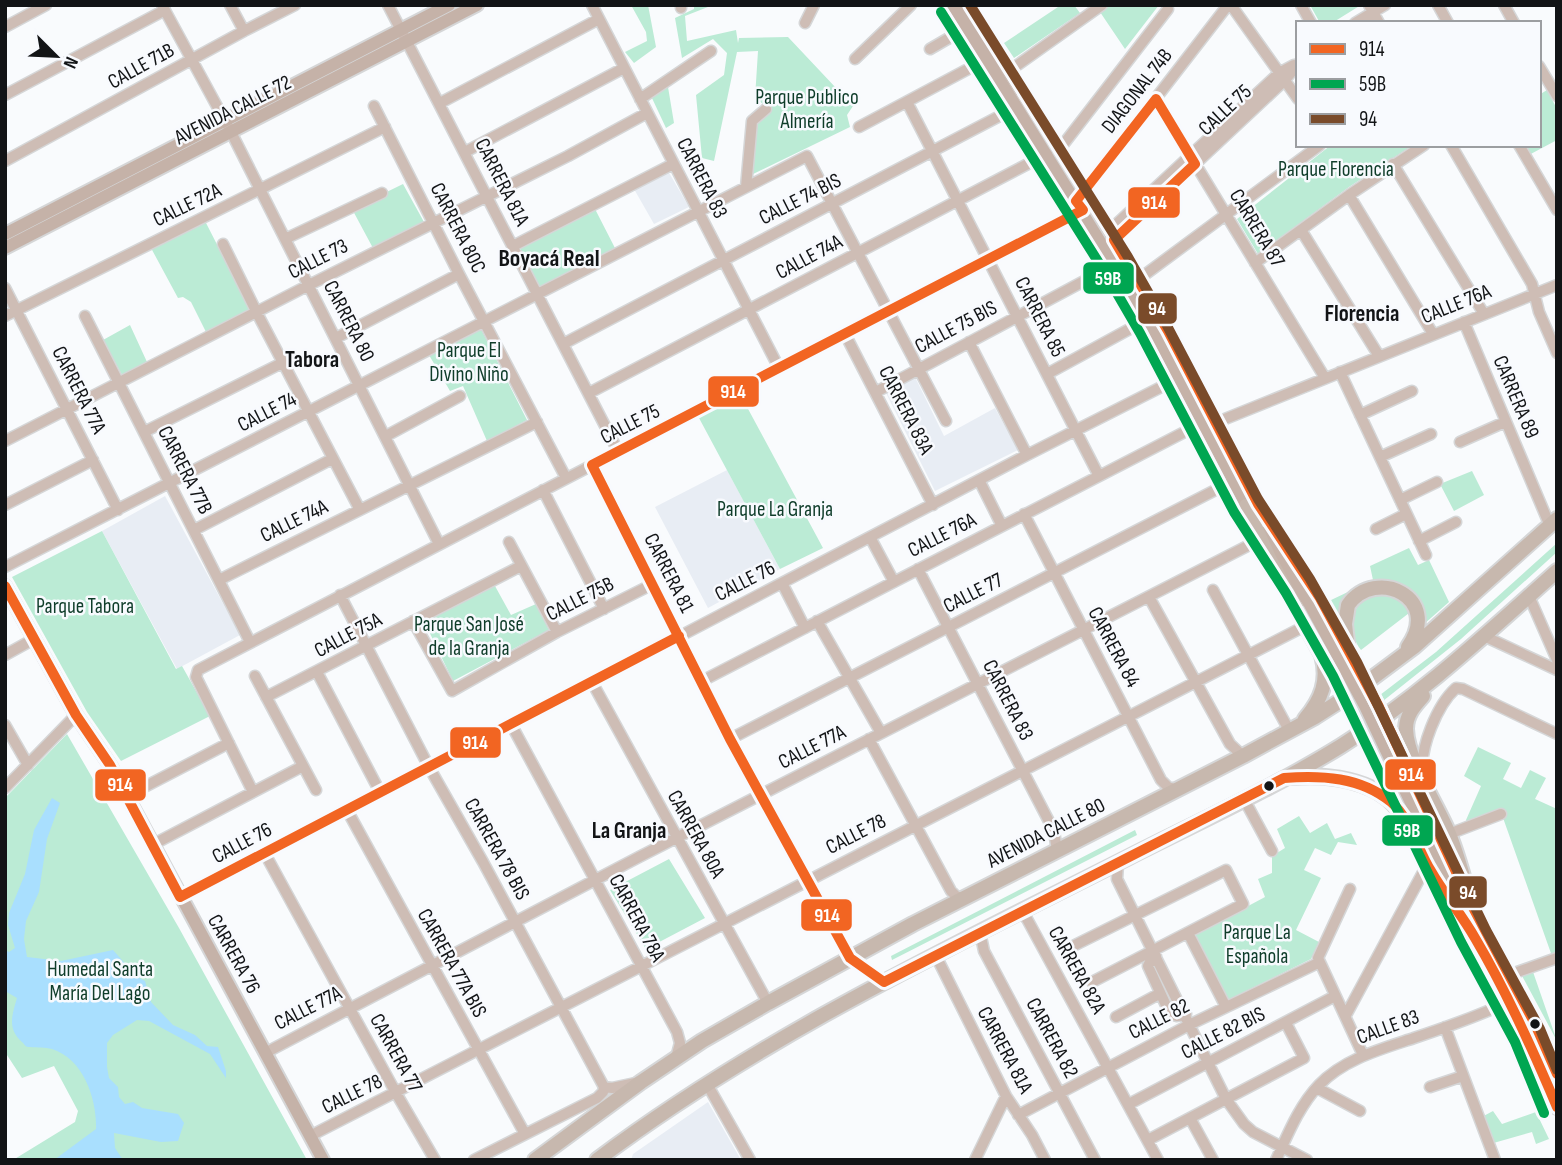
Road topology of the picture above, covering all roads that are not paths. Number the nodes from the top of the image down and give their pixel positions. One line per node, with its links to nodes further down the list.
1 (46, 5): 28 (street)
2 (230, 5): 30 (street)
3 (295, 5): 30 (street, CALLE 71B)
4 (388, 5): 31 (street, CARRERA 81A)
5 (449, 5): 31 (main road, AVENIDA CALLE 72)
6 (477, 5): 31 (main road, AVENIDA CALLE 72)
7 (592, 5): 22 (street, CARRERA 83)
8 (814, 5): 27 (street)
9 (911, 5): 34 (street)
10 (953, 5): 29 (main road)
11 (966, 5): 40 (main road)
12 (1102, 5): 19 (street)
13 (1230, 5): 41 (street); 46 (street, DIAGONAL 74B)
14 (1301, 5): 23 (street)
15 (1385, 5): 21 (street)
16 (1438, 5): 25 (street)
17 (1503, 5): 26 (street)
18 (164, 8): 36 (street, CARRERA 80); 42 (street)
19 (1087, 9): 40 (street)
20 (1168, 9): 61 (street)
21 (1371, 9): 24 (street)
22 (599, 19): 38 (street, CARRERA 83); 48 (street)
23 (1310, 21)
24 (1357, 21)
25 (1447, 21)
26 (1513, 21)
27 (805, 23)
28 (5, 27)
29 (968, 27): 32 (street); 35 (main road)
30 (244, 31): 36 (street, CALLE 71B)
31 (405, 36): 48 (street, CARRERA 81A); 53 (main road, AVENIDA CALLE 72)
32 (930, 49)
33 (711, 51): 45 (street)
34 (855, 59)
35 (988, 59): 47 (street); 50 (main road)
36 (192, 60): 53 (street, CARRERA 80); 64 (street, CALLE 71B)
37 (1296, 65): 41 (street, CALLE 75)
38 (624, 68): 45 (street, CARRERA 83); 60 (street)
39 (1541, 69): 44 (street)
40 (1009, 71): 61 (main road)
41 (1282, 77): 43 (street); 63 (street, CALLE 75)
42 (5, 95)
43 (1296, 96)
44 (1557, 96)
45 (640, 99): 52 (street, CARRERA 83)
46 (1156, 99): 63 (street, CARRERA 87); 72 (street, DIAGONAL 74B)
47 (907, 102): 55 (street); 62 (street, CARRERA 85)
48 (440, 103): 60 (street, CARRERA 81A)
49 (374, 106): 54 (street, CARRERA 80C)
50 (1017, 107): 61 (main road); 62 (street, CALLE 74 BIS)
51 (766, 109): 67 (street)
52 (647, 113): 65 (street, CARRERA 83); 71 (street, CALLE 73)
53 (228, 127): 68 (street, CARRERA 80); 80 (main road, AVENIDA CALLE 72); 85 (main road, AVENIDA CALLE 72)
54 (386, 127): 68 (street, CALLE 72A); 78 (street, CARRERA 80C)
55 (859, 127)
56 (1317, 147): 77 (street)
57 (1421, 147): 66 (street)
58 (1452, 147): 96 (street)
59 (1520, 147): 75 (street)
60 (465, 152): 71 (street, CARRERA 81A)
61 (1053, 152): 72 (main road); 73 (street, CALLE 74A)
62 (933, 153): 73 (street, CARRERA 85); 74 (street, CALLE 74 BIS)
63 (1193, 160): 77 (street, CARRERA 87); 82 (street, CALLE 75)
64 (5, 161)
65 (673, 163): 76 (street, CARRERA 83); 84 (street)
66 (1393, 164): 70 (street); 102 (street)
67 (746, 187): 74 (street, CALLE 74); 76 (street, CALLE 74)
68 (260, 190): 81 (street, CARRERA 80); 99 (street, CALLE 72A)
69 (382, 193): 81 (street)
70 (1349, 195): 79 (street); 110 (street)
71 (488, 197): 78 (street, CALLE 73); 84 (street, CARRERA 81A)
72 (1081, 200): 82 (main road); 88 (street, CALLE 75); 90 (main road)
73 (958, 201): 86 (street, CALLE 74A); 88 (street, CARRERA 85)
74 (833, 203): 86 (street); 87 (street, CALLE 74 BIS)
75 (1557, 210)
76 (698, 212): 87 (street, CARRERA 83); 97 (street, CALLE 74)
77 (1226, 215): 89 (street, CARRERA 87); 92 (street)
78 (435, 223): 91 (street, CARRERA 80C); 93 (street, CALLE 73)
79 (1301, 230): 89 (street); 115 (street)
80 (5, 234)
81 (285, 239): 93 (street, CARRERA 80)
82 (1115, 241): 90 (street); 92 (main road)
83 (223, 244): 101 (street)
84 (513, 246): 97 (street, CARRERA 81A)
85 (5, 247)
86 (859, 252): 98 (street, CALLE 74A); 100 (street)
87 (723, 260): 98 (street, CARRERA 83); 113 (street, CALLE 74 BIS)
88 (988, 260): 100 (street, CALLE 75); 105 (street, CARRERA 85)
89 (1255, 263): 122 (street, CARRERA 87)
90 (1116, 264): 105 (street, CALLE 75 BIS); 106 (main road)
91 (459, 274): 107 (street, CARRERA 80C); 111 (street)
92 (1139, 279): 135 (main road)
93 (309, 285): 101 (street, CALLE 73); 111 (street, CARRERA 80)
94 (1557, 285): 96 (street, CALLE 76A)
95 (5, 289): 99 (street, CARRERA 77A)
96 (1535, 294): 102 (street, CALLE 76A); 114 (street)
97 (538, 295): 107 (street, CALLE 74); 113 (street, CARRERA 81A)
98 (749, 310): 117 (street, CARRERA 83); 127 (street, CALLE 74A)
99 (17, 311): 103 (street, CALLE 72A); 129 (street, CARRERA 77A)
100 (888, 311): 109 (street, CALLE 75); 118 (street)
101 (257, 313): 116 (street); 123 (street, CALLE 73)
102 (1484, 314): 108 (street, CALLE 76A)
103 (5, 316)
104 (85, 316): 123 (street, CARRERA 77B)
105 (1017, 316): 112 (street, CALLE 75 BIS); 120 (street, CARRERA 85)
106 (1149, 318): 120 (street); 121 (main road)
107 (485, 322): 124 (street, CALLE 74); 133 (street, CARRERA 80C)
108 (1464, 322): 110 (street, CALLE 76A); 134 (street, CARRERA 89)
109 (845, 334): 117 (street, CALLE 75); 126 (street, CARRERA 83A)
110 (1433, 334): 115 (street, CALLE 76A)
111 (336, 338): 124 (street, CARRERA 80)
112 (969, 342): 118 (street, CALLE 75 BIS); 143 (street)
113 (563, 344): 127 (street, CARRERA 81A)
114 (1557, 353)
115 (1379, 356): 119 (street, CALLE 76A)
116 (282, 363): 130 (street); 137 (street)
117 (779, 368): 142 (street, CALLE 75)
118 (919, 369): 126 (street, CALLE 75 BIS); 132 (street)
119 (1340, 372): 122 (street, CALLE 76A); 131 (street)
120 (1047, 374): 136 (street, CARRERA 85)
121 (1179, 378): 135 (main road); 136 (street, CALLE 76)
122 (1325, 378): 135 (street, CALLE 76A)
123 (118, 383): 129 (street, CALLE 73); 137 (street, CARRERA 77B)
124 (361, 386): 130 (street, CALLE 74); 139 (street, CARRERA 80)
125 (1412, 391): 131 (street)
126 (876, 392): 158 (street, CARRERA 83A)
127 (589, 393): 142 (street, CARRERA 81A)
128 (460, 396): 139 (street)
129 (67, 409): 140 (street, CALLE 73); 146 (street, CARRERA 77A)
130 (309, 412): 145 (street); 153 (street, CALLE 74)
131 (1360, 415): 144 (street)
132 (946, 421)
133 (537, 422): 149 (street, CARRERA 80C); 154 (street, CALLE 74A)
134 (1505, 422): 141 (street); 165 (street, CARRERA 89)
135 (1208, 423): 148 (street, CALLE 76A); 151 (main road); 189 (main road)
136 (1076, 430): 143 (street, CALLE 76); 148 (street, CARRERA 85)
137 (144, 432): 153 (street, CARRERA 77B)
138 (1431, 434): 144 (street)
139 (386, 436): 154 (street, CARRERA 80)
140 (5, 441)
141 (1460, 442)
142 (618, 451): 147 (street, CALLE 75)
143 (1027, 455): 150 (street, CALLE 76)
144 (1380, 457): 156 (street)
145 (332, 459): 161 (street); 168 (street)
146 (93, 460): 157 (street); 160 (street, CARRERA 77A)
147 (592, 465): 149 (street, CALLE 75); 183 (street, CARRERA 81)
148 (1099, 476): 162 (street, CALLE 76A)
149 (566, 478): 155 (street, CALLE 75)
150 (979, 480): 158 (street, CALLE 76); 166 (street)
151 (1233, 481): 159 (main road); 179 (street, CALLE 77)
152 (1437, 482): 156 (street)
153 (170, 484): 160 (street, CALLE 74); 168 (street, CARRERA 77B)
154 (412, 486): 161 (street, CALLE 74A); 173 (street, CARRERA 80)
155 (543, 490): 173 (street, CALLE 75); 190 (street)
156 (1400, 500): 163 (street)
157 (5, 505)
158 (933, 505): 169 (street, CALLE 76)
159 (1246, 506): 170 (highway)
160 (118, 510): 176 (street, CALLE 74)
161 (360, 510): 180 (street, CALLE 74A)
162 (1024, 514): 166 (street, CALLE 76A); 179 (street, CARRERA 84)
163 (1406, 514): 167 (street); 171 (street)
164 (1456, 522): 171 (street)
165 (1553, 523): 206 (highway, AVENIDA CALLE 80)
166 (1002, 526): 177 (street, CALLE 76A)
167 (1376, 529)
168 (194, 530): 180 (street, CARRERA 77B)
169 (870, 537): 181 (street); 182 (street, CALLE 76)
170 (1263, 538): 188 (street, CALLE 77A); 189 (main road); 193 (highway)
171 (1419, 541): 174 (street)
172 (509, 542): 175 (street)
173 (439, 544): 186 (street, CALLE 75)
174 (1426, 555)
175 (521, 566): 191 (street, CALLE 75A); 197 (street)
176 (5, 567)
177 (918, 569): 181 (street, CALLE 76A); 194 (street, CARRERA 83)
178 (1557, 571): 187 (highway)
179 (1053, 573): 194 (street, CALLE 77); 196 (street, CARRERA 84)
180 (219, 580): 201 (street, CARRERA 77B)
181 (894, 582): 192 (street, CALLE 76A)
182 (782, 583): 195 (street); 198 (street, CALLE 76)
183 (653, 584): 190 (street, CALLE 75B); 198 (street, CARRERA 81)
184 (5, 586): 200 (main road, CARRERA 76)
185 (1213, 590): 205 (street)
186 (341, 595): 201 (street, CALLE 75); 202 (street, CARRERA 78 BIS)
187 (1529, 596): 199 (highway); 207 (street)
188 (1149, 597): 196 (street, CALLE 77A); 215 (street)
189 (1314, 600): 203 (main road); 247 (main road, bridge)
190 (604, 609): 197 (street, CALLE 75B)
191 (413, 621): 197 (street, CALLE 75B); 202 (street, CALLE 75A)
192 (817, 621): 195 (street, CALLE 76A); 212 (street)
193 (1307, 625): 205 (street, CALLE 78); 222 (highway)
194 (948, 627): 212 (street, CALLE 77); 216 (street, CARRERA 83)
195 (805, 628): 214 (street, CALLE 76A)
196 (1083, 631): 216 (street, CALLE 77A); 219 (street, CARRERA 84)
197 (557, 632)
198 (679, 636): 213 (street, CALLE 76); 214 (street, CARRERA 81)
199 (1486, 637): 208 (street); 209 (highway)
200 (34, 639): 204 (street); 218 (main road, CARRERA 76)
201 (250, 642): 227 (street, CALLE 75)
202 (366, 647): 210 (street, CALLE 75A); 231 (street, CARRERA 78 BIS)
203 (1348, 651): 206 (highway); 247 (main road, bridge)
204 (5, 654)
205 (1248, 655): 215 (street, CALLE 78); 222 (street)
206 (1399, 659): 222 (highway, AVENIDA CALLE 80)
207 (1557, 660)
208 (1557, 670)
209 (1446, 671): 233 (highway); 234 (highway)
210 (317, 672): 217 (street, CALLE 75A); 239 (street)
211 (255, 676): 217 (street)
212 (850, 678): 223 (street); 225 (street, CALLE 77)
213 (592, 682): 220 (street, CALLE 76); 246 (street, CARRERA 80A)
214 (700, 682): 225 (street, CARRERA 81)
215 (1196, 682): 219 (street, CALLE 78); 228 (street)
216 (978, 685): 223 (street, CALLE 77A); 232 (street, CARRERA 83)
217 (266, 697): 230 (street)
218 (76, 715): 229 (street); 240 (main road, CARRERA 76)
219 (1128, 716): 232 (street, CALLE 78); 237 (street, CARRERA 84)
220 (511, 724): 231 (street, CALLE 76); 254 (street, CARRERA 78A)
221 (5, 725): 229 (street)
222 (1293, 730): 228 (highway, AVENIDA CALLE 80)
223 (881, 733): 226 (street, CALLE 77A)
224 (1557, 734): 234 (street)
225 (730, 739): 241 (street, CARRERA 81)
226 (869, 739): 241 (street, CALLE 77A); 245 (street)
227 (229, 743): 238 (street); 240 (street)
228 (1243, 756): 237 (highway, AVENIDA CALLE 80)
229 (28, 765): 235 (street)
230 (303, 766): 236 (street); 238 (street)
231 (429, 767): 239 (street, CALLE 76); 262 (street, CARRERA 78 BIS)
232 (1022, 770): 245 (street, CALLE 78); 249 (street, CARRERA 83)
233 (1284, 778): 242 (highway); 253 (highway)
234 (1424, 783): 247 (highway)
235 (5, 788)
236 (316, 790)
237 (1177, 790): 249 (highway, AVENIDA CALLE 80)
238 (253, 792): 248 (street)
239 (380, 792): 243 (street, CALLE 76)
240 (127, 796): 248 (main road, CARRERA 76)
241 (760, 796): 246 (street, CALLE 77A); 255 (street, CARRERA 81)
242 (1244, 799): 250 (street); 252 (highway)
243 (347, 810): 251 (street, CALLE 76); 273 (street, CARRERA 77A BIS)
244 (1502, 814): 247 (street)
245 (915, 825): 255 (street, CALLE 78); 258 (street)
246 (676, 838): 254 (street, CALLE 77A); 263 (street, CARRERA 80A)
247 (1442, 843): 259 (highway); 266 (main road)
248 (152, 845): 257 (main road, CARRERA 76)
249 (1057, 851): 258 (highway, AVENIDA CALLE 80)
250 (1272, 851)
251 (264, 852): 257 (street, CALLE 76); 284 (street, CARRERA 77)
252 (1118, 863): 260 (highway); 261 (street)
253 (1427, 865): 266 (highway); 286 (street)
254 (596, 881): 262 (street, CALLE 77A); 274 (street, CARRERA 78A)
255 (807, 881): 263 (street, CALLE 78); 270 (street, CARRERA 81)
256 (1350, 889): 272 (street)
257 (180, 897): 292 (main road, CARRERA 76)
258 (964, 898): 270 (highway, AVENIDA CALLE 80)
259 (1470, 902): 275 (main road)
260 (1020, 912): 264 (highway); 296 (street, CARRERA 82A)
261 (1136, 915): 265 (street); 267 (street); 268 (street)
262 (515, 922): 273 (street, CALLE 77A); 283 (street, CARRERA 78 BIS)
263 (723, 924): 274 (street, CALLE 78); 280 (street, CARRERA 80A)
264 (980, 932): 269 (highway); 304 (street, CARRERA 82)
265 (1188, 933): 268 (street); 282 (street)
266 (1474, 936): 281 (main road)
267 (1075, 945)
268 (1155, 953): 277 (street); 278 (street); 285 (street)
269 (936, 956): 276 (highway); 306 (street, CARRERA 81A)
270 (850, 958): 276 (street, CARRERA 81); 280 (highway, AVENIDA CALLE 80)
271 (1557, 958): 275 (street)
272 (1318, 960): 279 (street); 282 (street, CALLE 82)
273 (432, 966): 284 (street, CALLE 77A); 291 (street, CARRERA 77A BIS)
274 (641, 967): 283 (street, CALLE 78); 294 (street, CARRERA 78A)
275 (1508, 975): 297 (main road)
276 (884, 982): 300 (highway)
277 (1092, 982)
278 (1159, 994): 285 (street); 287 (street)
279 (1335, 996): 286 (street); 288 (street, CALLE 82 BIS)
280 (768, 1003): 294 (highway, AVENIDA CALLE 80)
281 (1512, 1005): 290 (street, CALLE 83); 309 (main road)
282 (1226, 1007): 289 (street, CALLE 82)
283 (562, 1008): 291 (street, CALLE 78); 301 (street, CARRERA 78 BIS)
284 (349, 1009): 292 (street, CALLE 77A); 305 (street, CARRERA 77)
285 (1185, 1014): 289 (street)
286 (1346, 1015): 293 (street)
287 (1116, 1017)
288 (1286, 1023): 295 (street, CALLE 82 BIS); 307 (street)
289 (1191, 1024): 295 (street); 296 (street, CALLE 82)
290 (1444, 1027): 293 (street, CALLE 83); 298 (street)
291 (479, 1050): 305 (street, CALLE 78); 313 (street, CARRERA 77A BIS)
292 (265, 1053): 314 (main road, CARRERA 76)
293 (1363, 1055): 303 (street, CALLE 83)
294 (676, 1059): 299 (highway, AVENIDA CALLE 80)
295 (1209, 1061): 307 (street); 308 (street, CALLE 82 BIS)
296 (1108, 1067): 304 (street, CALLE 82); 308 (street, CARRERA 82A)
297 (1557, 1075)
298 (1463, 1076): 302 (street); 330 (street)
299 (640, 1082): 301 (street); 320 (highway, AVENIDA CALLE 80)
300 (707, 1084): 321 (highway); 322 (street)
301 (604, 1087): 313 (street)
302 (1430, 1087)
303 (1317, 1088): 310 (street); 316 (street, CALLE 83)
304 (1059, 1092): 311 (street, CALLE 82); 325 (street, CARRERA 82)
305 (396, 1094): 314 (street, CALLE 78); 318 (street, CARRERA 77)
306 (1006, 1096): 311 (street, CARRERA 81A); 323 (street)
307 (1226, 1099): 312 (street); 316 (street)
308 (1129, 1104): 315 (street, CARRERA 82A)
309 (1557, 1108)
310 (1360, 1111)
311 (1018, 1115): 324 (street, CARRERA 81A)
312 (1190, 1118): 315 (street); 327 (street)
313 (525, 1134): 319 (street)
314 (310, 1136): 317 (main road, CARRERA 76)
315 (1148, 1140): 326 (street, CARRERA 82A)
316 (1282, 1147): 328 (street, CALLE 83); 329 (street)
317 (323, 1160)
318 (435, 1160)
319 (474, 1160)
320 (535, 1160)
321 (597, 1160)
322 (751, 1160)
323 (975, 1160)
324 (1045, 1160)
325 (1095, 1160)
326 (1158, 1160)
327 (1213, 1160)
328 (1276, 1160)
329 (1307, 1160)
330 (1495, 1160)

